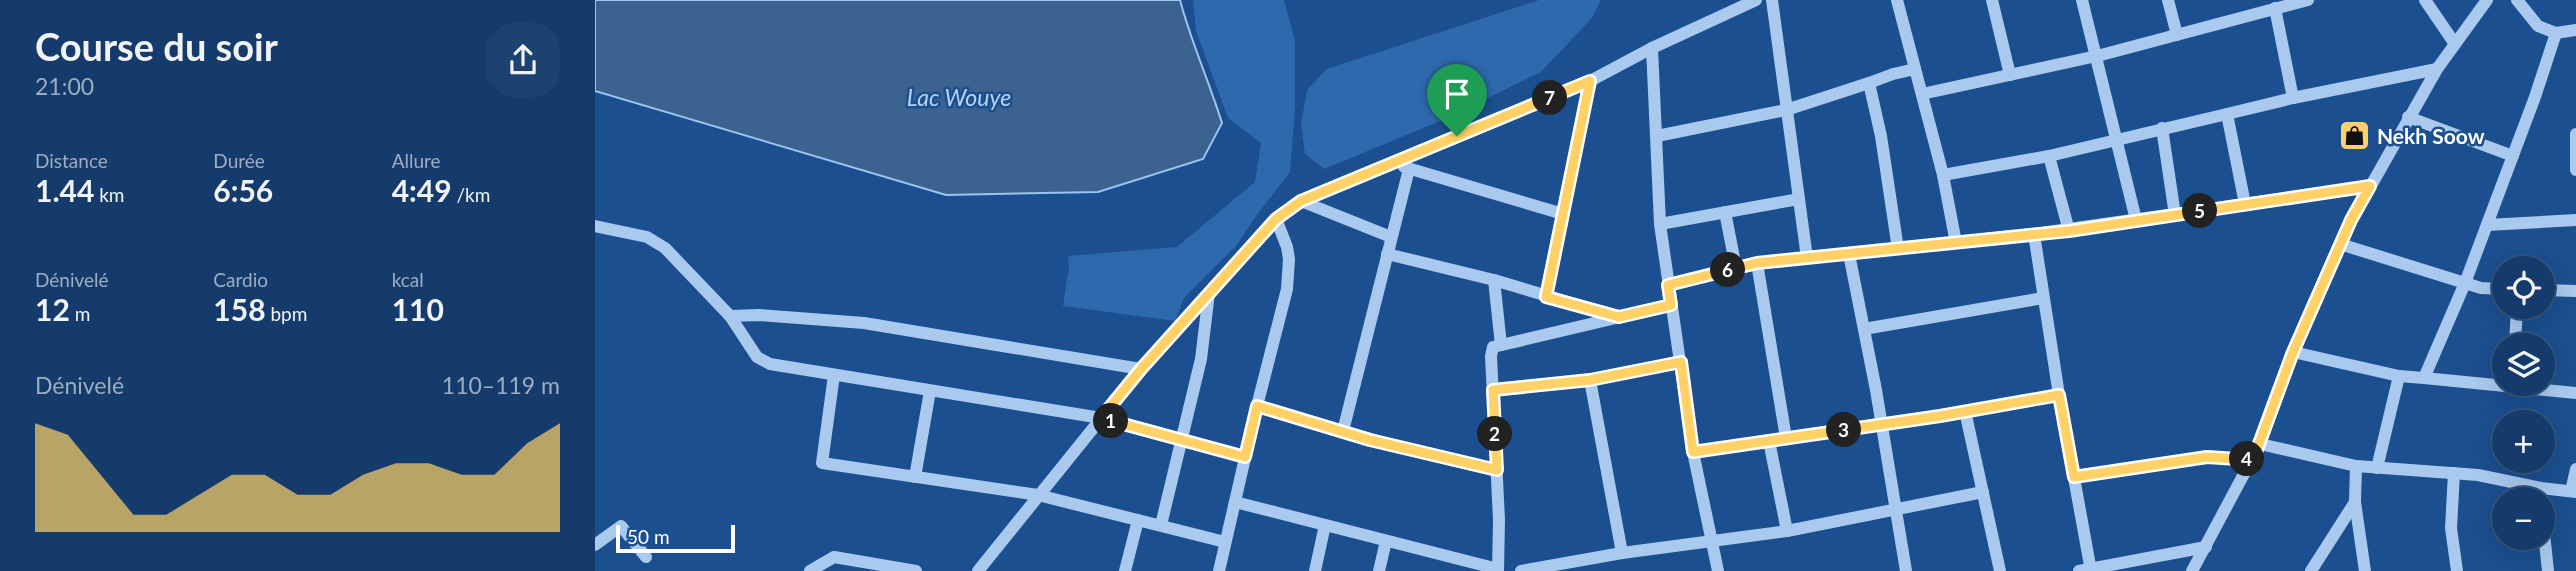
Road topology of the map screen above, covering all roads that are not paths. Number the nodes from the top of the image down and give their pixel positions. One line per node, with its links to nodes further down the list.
1 (1756, 0): 17 (street)
2 (1772, 0): 26 (street)
3 (1897, 0): 19 (street)
4 (1992, 0): 21 (street)
5 (2081, 0): 18 (street)
6 (2168, 0): 15 (street)
7 (2308, 0): 12 (street)
8 (2425, 0): 16 (street)
9 (2487, 0): 16 (street)
10 (2517, 0): 14 (street)
11 (2260, 6): 12 (street); 15 (street)
12 (2275, 8): 25 (street)
13 (2576, 30): 14 (street)
14 (2556, 33): 34 (street)
15 (2177, 35): 18 (street)
16 (2455, 44): 20 (street)
17 (1652, 48): 22 (street); 31 (street)
18 (2096, 57): 21 (street); 32 (street)
19 (1915, 69): 23 (street); 24 (street)
20 (2437, 69): 25 (street); 28 (street)
21 (2010, 75): 24 (street)
22 (1590, 81): 35 (street); 44 (street)
23 (1870, 83): 26 (street); 57 (street)
24 (1921, 94): 38 (street)
25 (2293, 98): 27 (street)
26 (1786, 110): 31 (street); 40 (street)
27 (2227, 114): 29 (street); 42 (street)
28 (2407, 117): 34 (street); 39 (street)
29 (2162, 128): 32 (street); 45 (street)
30 (2576, 134): 37 (street)
31 (1657, 136): 49 (street)
32 (2116, 139): 33 (street); 47 (street)
33 (2049, 156): 38 (street); 52 (street)
34 (2513, 156): 50 (street)
35 (1390, 163): 36 (street); 41 (street)
36 (1409, 169): 44 (street); 54 (street)
37 (2576, 170)
38 (1943, 175): 55 (street)
39 (2370, 186): 42 (street); 56 (street)
40 (1799, 199): 43 (street); 60 (street)
41 (1301, 201): 46 (street); 54 (street)
42 (2245, 204): 45 (street)
43 (1725, 212): 49 (street); 62 (street)
44 (1563, 214): 70 (street)
45 (2175, 215): 47 (street)
46 (1276, 219): 69 (street); 90 (street)
47 (2136, 220): 52 (street)
48 (2576, 220): 50 (street)
49 (1660, 224): 65 (street)
50 (2487, 225): 64 (street)
51 (595, 226): 73 (street)
52 (2069, 231): 53 (street)
53 (2034, 234): 55 (street); 71 (street)
54 (1391, 237): 58 (street)
55 (1956, 243): 57 (street)
56 (2340, 244): 64 (street); 77 (street)
57 (1898, 249): 59 (street)
58 (1387, 254): 63 (street); 94 (street)
59 (1849, 254): 60 (street); 75 (street)
60 (1807, 258): 61 (street)
61 (1757, 263): 62 (street); 95 (street)
62 (1736, 268): 65 (street)
63 (1494, 280): 70 (street); 76 (street)
64 (2465, 283): 66 (street); 82 (street)
65 (1668, 285): 72 (street)
66 (2492, 288)
67 (2555, 290): 68 (street)
68 (2576, 291)
69 (1209, 293): 79 (street); 96 (street)
70 (1546, 297): 74 (street)
71 (2043, 298): 75 (street); 89 (street)
72 (1671, 305): 74 (street); 78 (street)
73 (730, 316): 79 (street); 80 (street)
74 (1619, 317): 76 (street)
75 (1864, 328): 93 (street)
76 (1501, 345): 85 (street)
77 (2293, 352): 81 (street); 98 (street)
78 (1681, 362): 83 (street); 99 (street)
79 (1141, 369): 92 (street)
80 (834, 375): 87 (street); 107 (street)
81 (2399, 376): 82 (street); 103 (street)
82 (2424, 377): 84 (street)
83 (1590, 380): 85 (street); 127 (street)
84 (2492, 382)
85 (1493, 390): 104 (street)
86 (2555, 390): 88 (street)
87 (930, 391): 92 (street); 107 (street)
88 (2576, 393)
89 (2059, 395): 91 (street); 108 (street)
90 (1257, 406): 94 (street); 100 (street)
91 (1965, 411): 93 (street); 111 (street)
92 (1101, 418): 96 (street); 113 (street)
93 (1881, 425): 95 (street); 116 (street)
94 (1343, 431): 104 (street)
95 (1786, 438): 97 (street)
96 (1181, 440): 100 (street); 118 (street)
97 (1769, 441): 99 (street); 120 (street)
98 (2260, 444): 101 (street); 102 (street)
99 (1693, 452): 123 (street)
100 (1245, 457): 114 (street)
101 (2253, 460): 108 (street); 125 (street)
102 (2356, 466): 103 (street); 115 (street)
103 (2377, 468): 106 (street)
104 (1497, 470): 131 (street)
105 (2576, 470): 110 (street)
106 (2454, 473): 109 (street); 147 (street)
107 (915, 477): 113 (street)
108 (2074, 477): 132 (street)
109 (2520, 487)
110 (2574, 491): 112 (street)
111 (1983, 492): 116 (street); 143 (street)
112 (2555, 492)
113 (1038, 495): 117 (street); 135 (street)
114 (1235, 502): 119 (street); 122 (street)
115 (2355, 502): 145 (street); 146 (street)
116 (1896, 511): 120 (street); 142 (street)
117 (1138, 520): 118 (street); 136 (street)
118 (1161, 525): 122 (street)
119 (1325, 525): 121 (street); 138 (street)
120 (1787, 531): 123 (street)
121 (1386, 541): 129 (street); 139 (street)
122 (1225, 542): 137 (street)
123 (1712, 542): 127 (street); 141 (street)
124 (595, 545): 128 (street)
125 (2206, 547): 132 (street); 144 (street)
126 (2546, 550): 148 (street)
127 (1622, 553): 130 (street)
128 (646, 557)
129 (1471, 567): 131 (street)
130 (1561, 568): 140 (street)
131 (1498, 570)
132 (2087, 570)
133 (810, 571): 134 (street)
134 (916, 571)
135 (978, 571)
136 (1125, 571)
137 (1221, 571)
138 (1315, 571)
139 (1379, 571)
140 (1521, 571)
141 (1717, 571)
142 (1906, 571)
143 (2000, 571)
144 (2192, 571)
145 (2311, 571)
146 (2365, 571)
147 (2457, 571)
148 (2548, 571)

